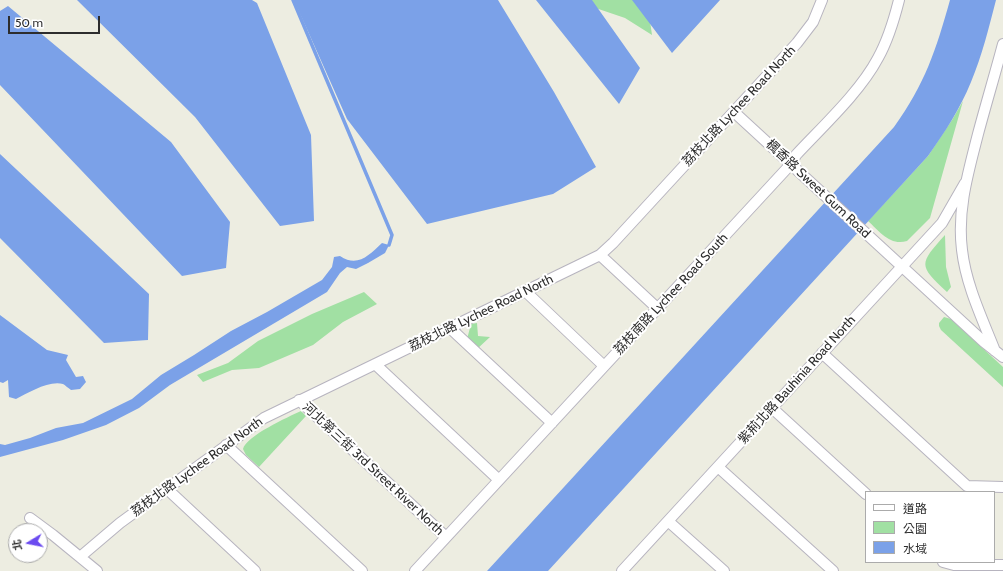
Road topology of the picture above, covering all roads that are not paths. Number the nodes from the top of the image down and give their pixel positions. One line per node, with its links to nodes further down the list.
1 (822, 0): 4 (street, 荔枝北路 Lychee Road North)
2 (899, 0): 5 (street, 荔枝南路 Lychee Road South)
3 (1003, 44): 6 (street)
4 (734, 112): 5 (street, 楓香路 Sweet Gum Road); 7 (street, 荔枝北路 Lychee Road North)
5 (791, 164): 8 (street, 楓香路 Sweet Gum Road); 10 (street, 荔枝南路 Lychee Road South)
6 (965, 183): 8 (street, 紫荊北路 Bauhinia Road North); 13 (street)
7 (600, 255): 9 (street, 荔枝北路 Lychee Road North); 10 (street)
8 (902, 266): 12 (street, 紫荊北路 Bauhinia Road North); 13 (street, 楓香路 Sweet Gum Road)
9 (525, 291): 11 (street, 荔枝北路 Lychee Road North); 15 (street)
10 (657, 308): 15 (street, 荔枝南路 Lychee Road South)
11 (450, 328): 14 (street, 荔枝北路 Lychee Road North); 18 (street)
12 (822, 353): 17 (street, 紫荊北路 Bauhinia Road North); 22 (street)
13 (999, 354)
14 (375, 364): 16 (street, 荔枝北路 Lychee Road North); 21 (street)
15 (604, 366): 18 (street, 荔枝南路 Lychee Road South)
16 (299, 400): 19 (street, 荔枝北路 Lychee Road North); 27 (street, 河北第三街 3rd Street River North)
17 (772, 408): 20 (street, 紫荊北路 Bauhinia Road North); 24 (street)
18 (552, 423): 21 (street, 荔枝南路 Lychee Road South)
19 (226, 445): 23 (street, 荔枝北路 Lychee Road North); 33 (street)
20 (718, 467): 26 (street, 紫荊北路 Bauhinia Road North); 37 (street)
21 (499, 480): 27 (street, 荔枝南路 Lychee Road South)
22 (1003, 487)
23 (166, 488): 28 (street, 荔枝北路 Lychee Road North); 32 (street)
24 (865, 493)
25 (30, 518): 28 (street)
26 (668, 521): 35 (street, 紫荊北路 Bauhinia Road North); 36 (street)
27 (446, 537): 34 (street, 荔枝南路 Lychee Road South)
28 (80, 557): 31 (street)
29 (946, 563): 30 (street)
30 (1003, 565)
31 (97, 571)
32 (254, 571)
33 (362, 571)
34 (415, 571)
35 (622, 571)
36 (724, 571)
37 (832, 571)

